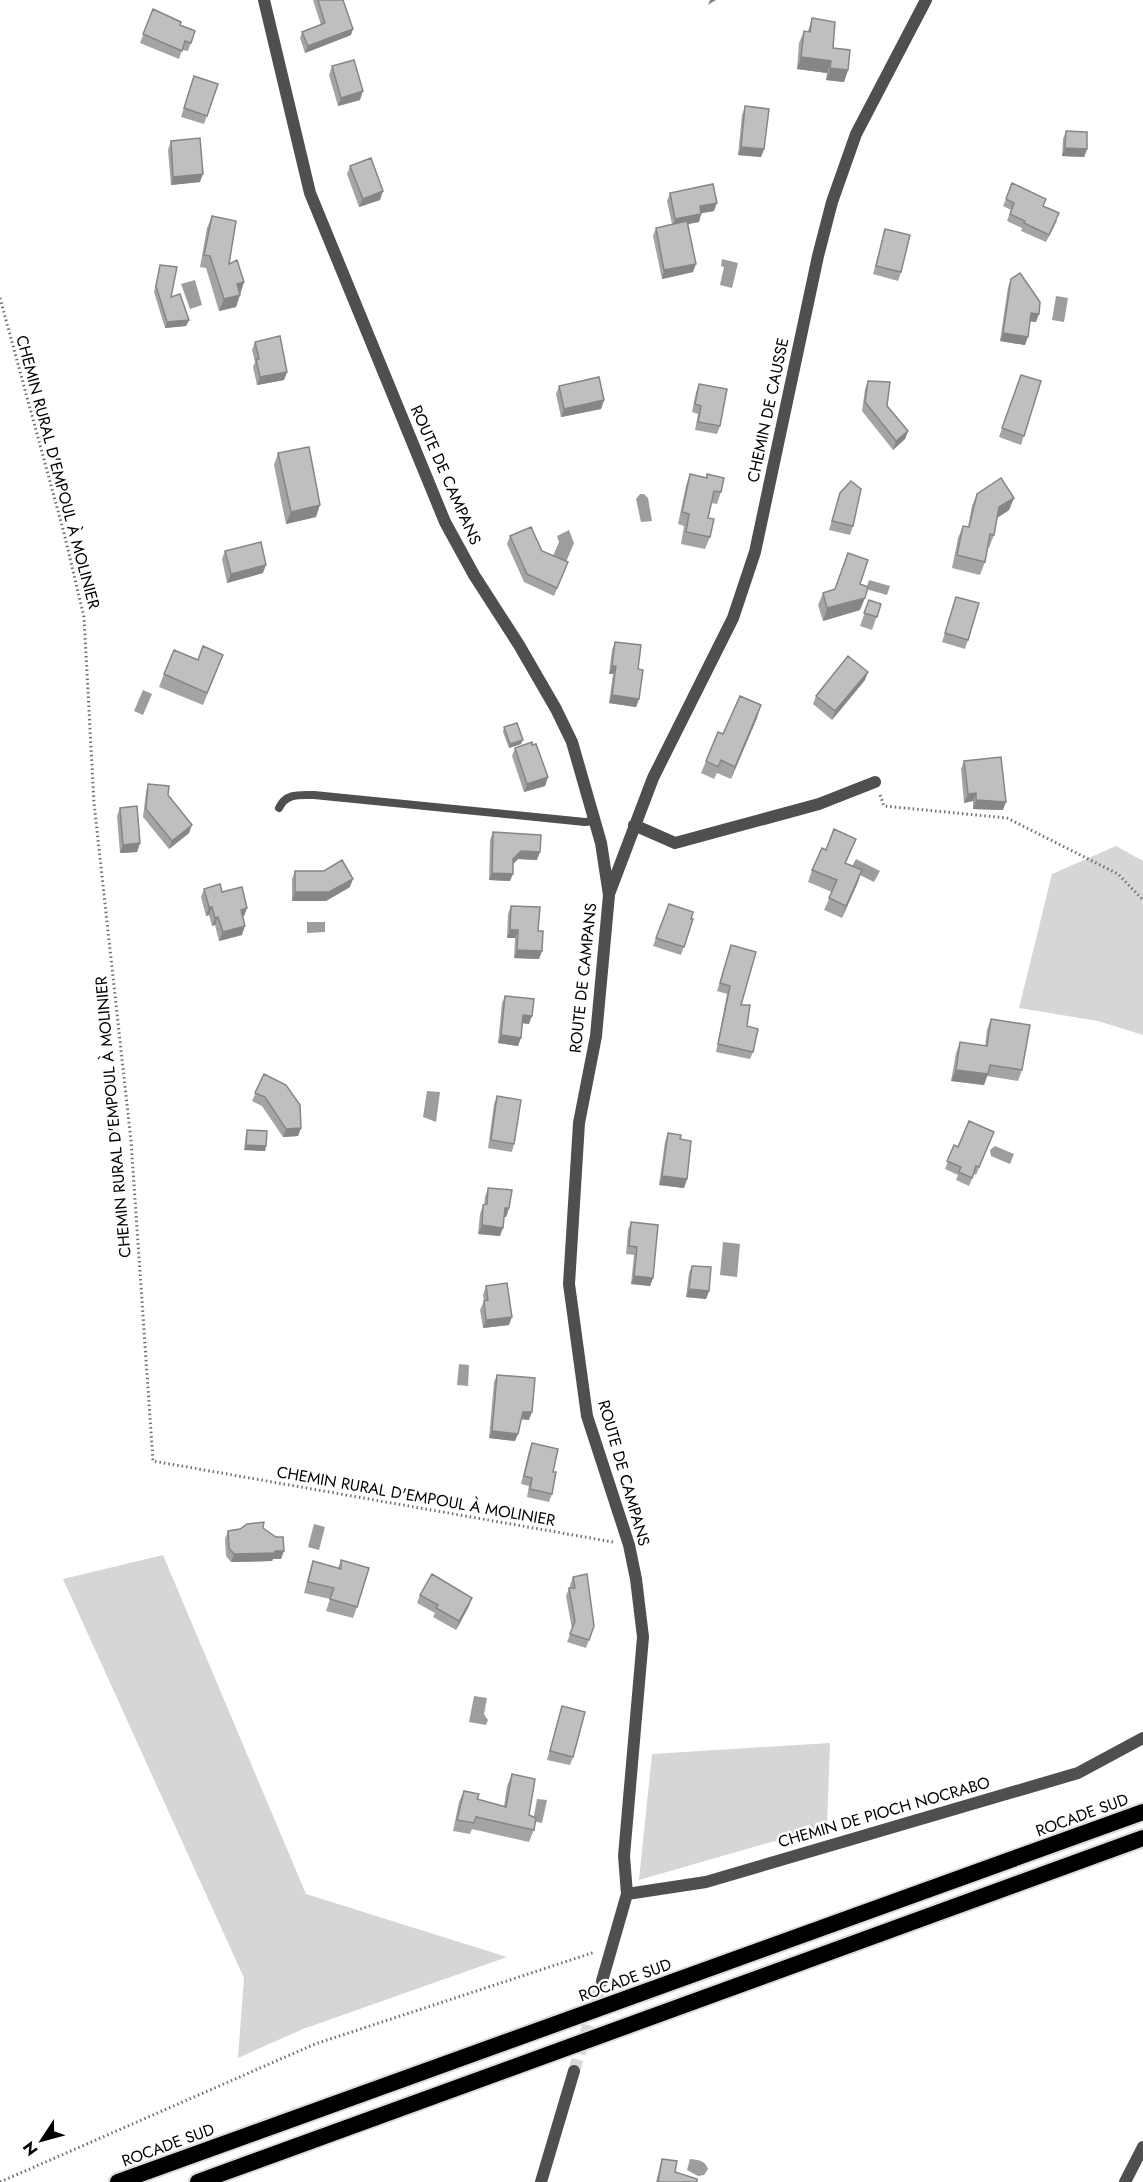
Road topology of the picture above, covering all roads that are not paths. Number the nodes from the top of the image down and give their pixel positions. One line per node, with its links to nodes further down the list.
1 (264, 0): 5 (street, ROUTE DE CAMPANS)
2 (926, 0): 6 (street, CHEMIN DE CAUSSE)
3 (875, 782): 6 (street)
4 (279, 808): 5 (lane)
5 (595, 821): 7 (street, ROUTE DE CAMPANS)
6 (634, 825): 7 (street, CHEMIN DE CAUSSE)
7 (609, 895): 11 (street, ROUTE DE CAMPANS)
8 (1143, 1738): 11 (street, CHEMIN DE PIOCH NOCRABO)
9 (1143, 1812): 16 (highway, ROCADE SUD)
10 (1143, 1838): 17 (highway)
11 (627, 1894): 12 (street, ROUTE DE CAMPANS)
12 (602, 1981)
13 (574, 2072): 18 (street)
14 (1143, 2146): 15 (street)
15 (1139, 2163): 19 (street)
16 (118, 2182)
17 (198, 2182)
18 (541, 2182)
19 (1125, 2182)

